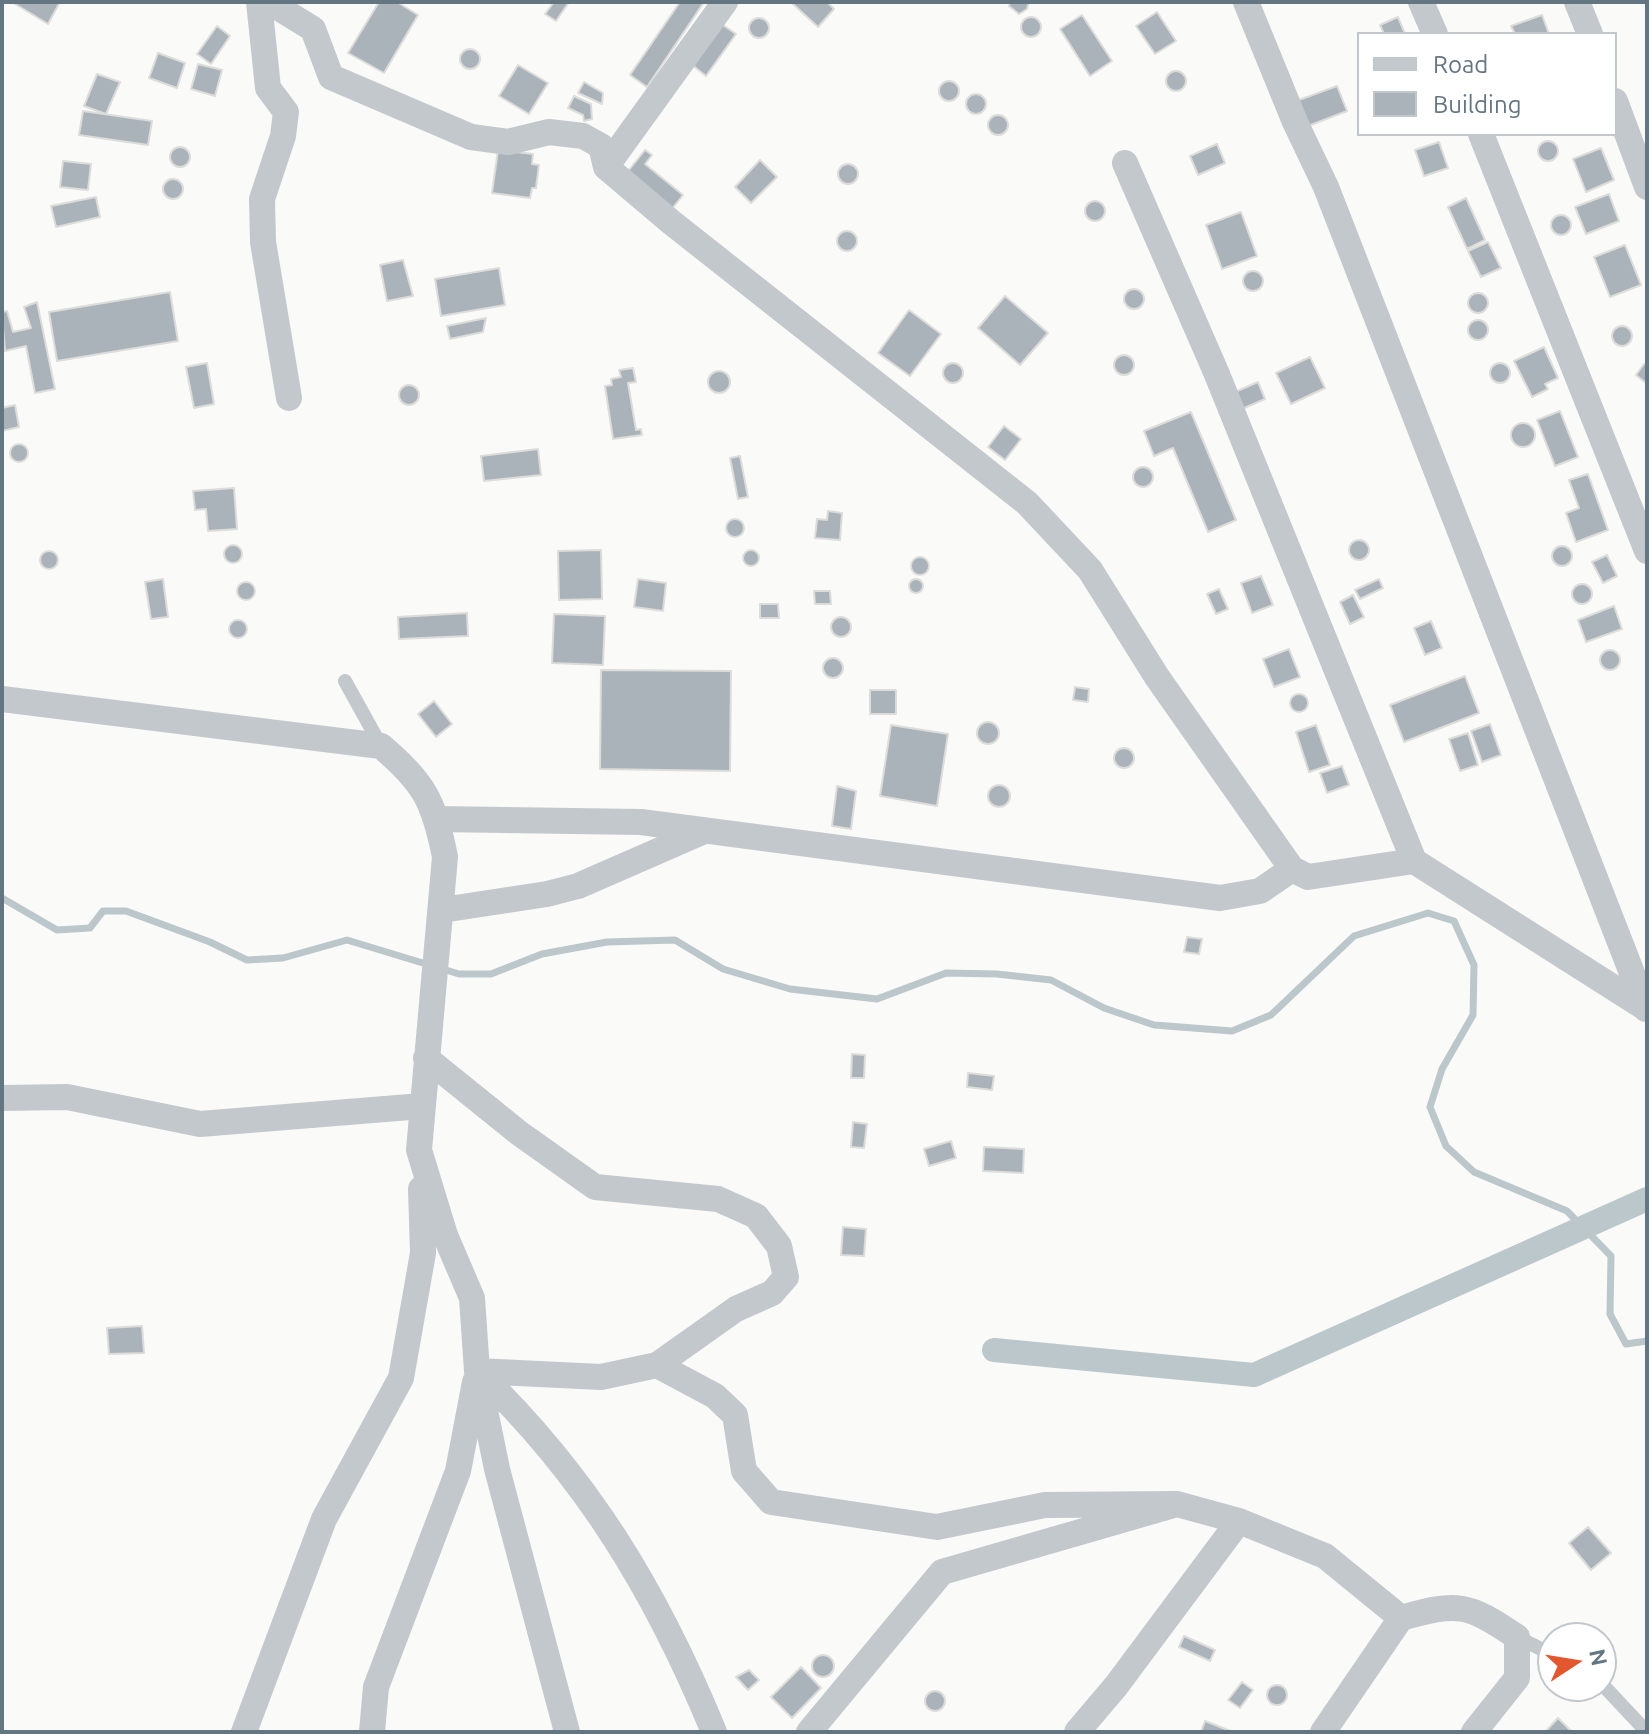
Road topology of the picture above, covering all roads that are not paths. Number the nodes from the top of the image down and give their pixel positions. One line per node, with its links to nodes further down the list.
1 (259, 2): 14 (street)
2 (269, 2): 12 (street)
3 (725, 2): 12 (street)
4 (1246, 2): 24 (street)
5 (1421, 2): 7 (street)
6 (1577, 2): 8 (street)
7 (1434, 32)
8 (1589, 32)
9 (1617, 106): 13 (street)
10 (1482, 136): 15 (street)
11 (1125, 163): 21 (street)
12 (606, 167): 22 (street)
13 (1647, 187)
14 (289, 398)
15 (1647, 551)
16 (345, 681): 18 (lane)
17 (2, 699): 18 (street)
18 (381, 746): 19 (street)
19 (437, 819): 20 (street); 23 (street)
20 (704, 831): 22 (street); 23 (street)
21 (1414, 861): 22 (street); 24 (street)
22 (1292, 869)
23 (441, 919): 25 (street)
24 (1647, 1009)
25 (426, 1058): 27 (street); 29 (street)
26 (2, 1098): 27 (street)
27 (422, 1106): 28 (street)
28 (419, 1150): 30 (street); 37 (street)
29 (657, 1365): 30 (street); 31 (street)
30 (477, 1371): 38 (street); 39 (street); 40 (street)
31 (1177, 1504): 32 (street); 41 (street)
32 (1239, 1521): 33 (street); 42 (street)
33 (1401, 1618): 34 (street); 43 (street)
34 (1517, 1637): 35 (lane); 44 (street)
35 (1537, 1647)
36 (1617, 1700): 45 (lane)
37 (244, 1732)
38 (372, 1732)
39 (567, 1732)
40 (714, 1732)
41 (809, 1732)
42 (1077, 1732)
43 (1323, 1732)
44 (1474, 1732)
45 (1647, 1732)

